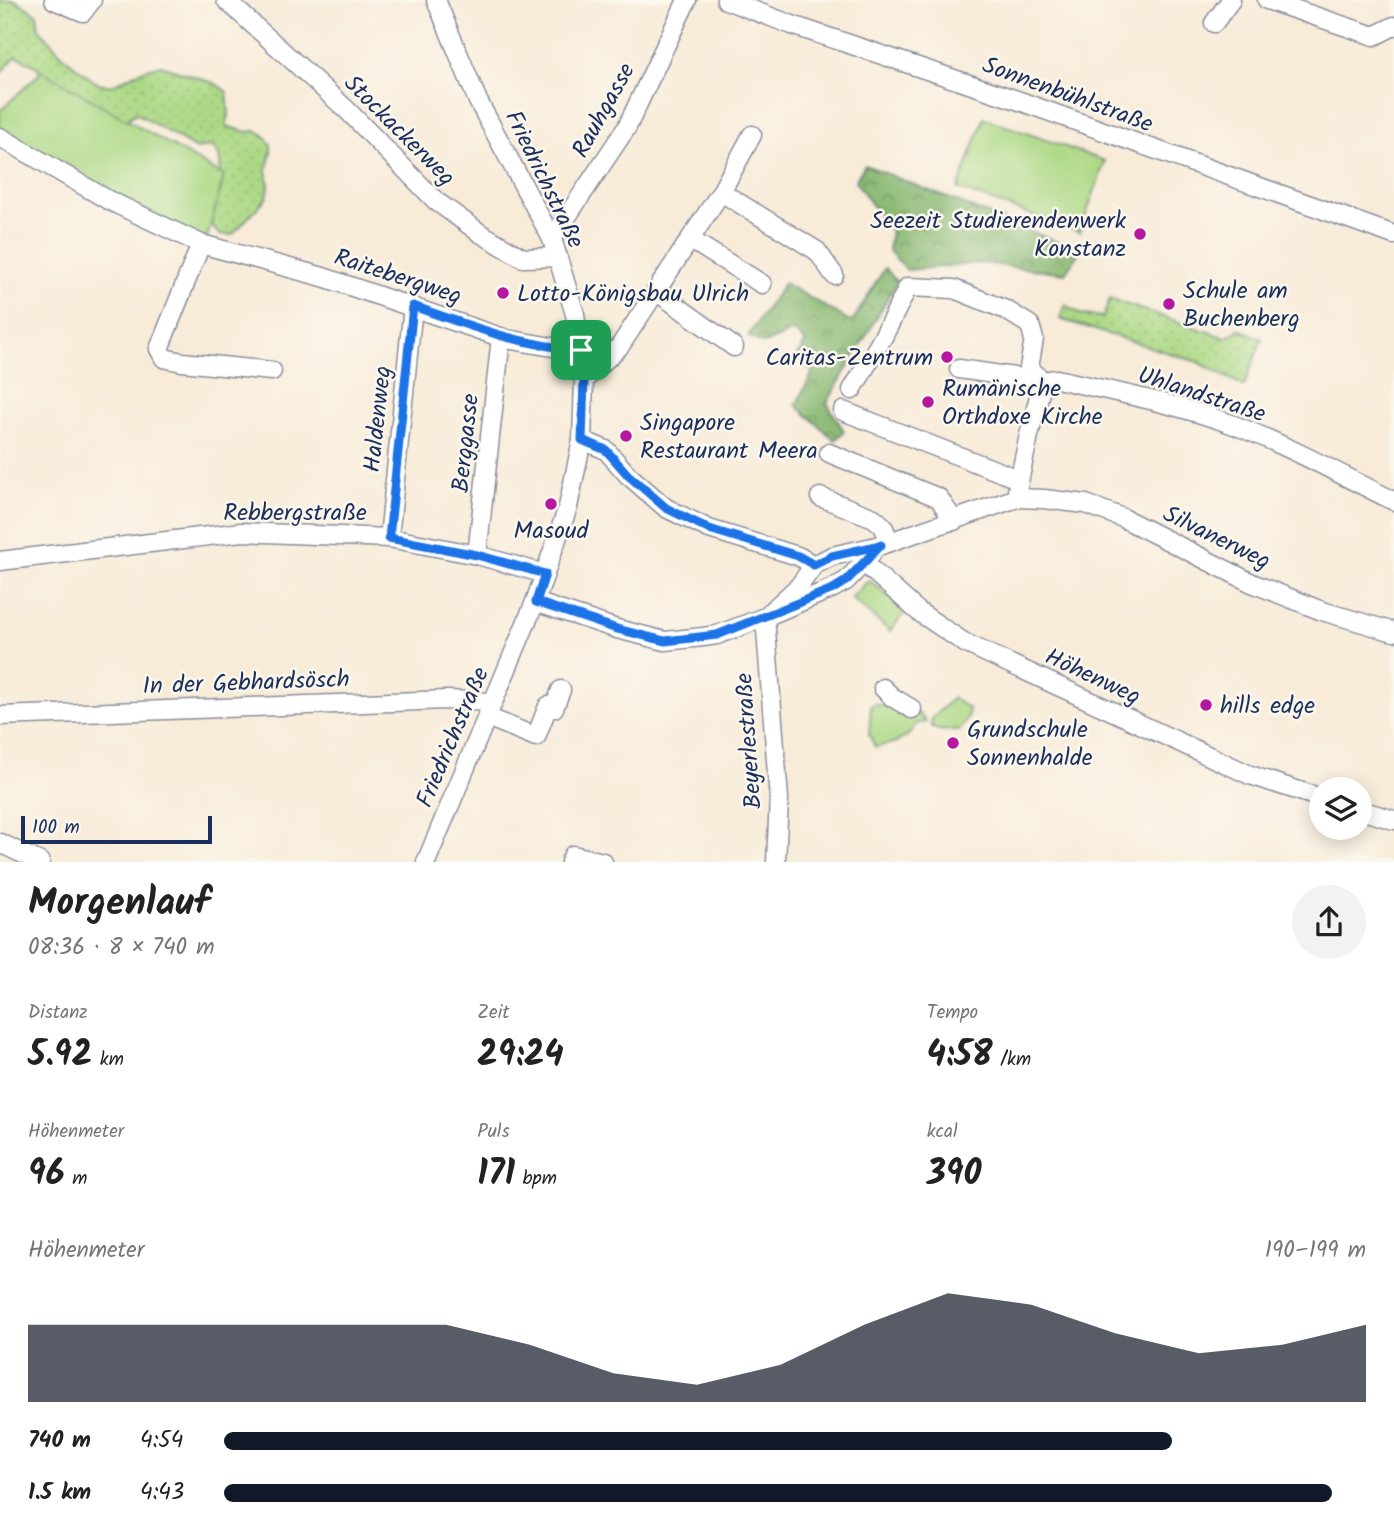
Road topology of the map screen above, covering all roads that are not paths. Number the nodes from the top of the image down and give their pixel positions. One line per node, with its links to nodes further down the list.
1 (54, 0): 2 (street)
2 (92, 0)
3 (226, 0): 18 (street, Stockackerweg)
4 (436, 0): 15 (street, Friedrichstraße)
5 (687, 0): 15 (street, Rauhgasse)
6 (726, 0): 14 (street, Sonnenbühlstraße)
7 (1231, 0): 9 (street)
8 (1267, 0): 10 (street)
9 (1214, 23)
10 (1394, 26)
11 (752, 135): 13 (street)
12 (0, 136): 17 (street, Raitebergweg)
13 (722, 192): 16 (street); 19 (street)
14 (1394, 236)
15 (552, 239): 18 (street, Friedrichstraße)
16 (691, 240): 20 (street); 21 (street)
17 (201, 243): 22 (street, Raitebergweg); 27 (street)
18 (558, 257): 25 (street, Friedrichstraße)
19 (834, 275)
20 (762, 285)
21 (656, 291): 24 (street); 28 (street)
22 (413, 306): 23 (street, Raitebergweg); 39 (street, Haldenweg)
23 (501, 337): 25 (street, Raitebergweg); 41 (street, Berggasse)
24 (734, 347)
25 (581, 350): 28 (street, Friedrichstraße)
26 (959, 369): 29 (street, Uhlandstraße)
27 (272, 371)
28 (584, 380): 32 (street, Friedrichstraße)
29 (1044, 381): 30 (street); 34 (street); 37 (street, Uhlandstraße)
30 (852, 390)
31 (843, 411): 34 (street)
32 (582, 440): 44 (street); 45 (street, Friedrichstraße)
33 (829, 453): 38 (street)
34 (1018, 479): 36 (street)
35 (820, 497): 40 (street)
36 (1017, 498): 38 (street); 48 (street, Silvanerweg)
37 (1394, 501)
38 (954, 521): 40 (street)
39 (389, 538): 41 (street, Rebbergstraße); 42 (street, Rebbergstraße)
40 (885, 544): 43 (street); 44 (street)
41 (477, 555): 45 (street, Rebbergstraße)
42 (0, 561)
43 (864, 563): 47 (street); 54 (street, Höhenweg)
44 (814, 565): 47 (street)
45 (545, 574): 46 (street, Friedrichstraße)
46 (536, 602): 47 (street); 52 (street, Friedrichstraße)
47 (765, 617): 62 (street, Beyerlestraße)
48 (1394, 632)
49 (883, 688): 51 (street)
50 (561, 690): 52 (street, In der Gebhardsösch)
51 (912, 709)
52 (490, 710): 53 (street, In der Gebhardsösch); 60 (street, Friedrichstraße)
53 (0, 716)
54 (1309, 794)
55 (1372, 814): 56 (street)
56 (1394, 820)
57 (0, 843): 59 (street)
58 (572, 858): 61 (street)
59 (40, 862)
60 (426, 862)
61 (603, 862)
62 (776, 862)

